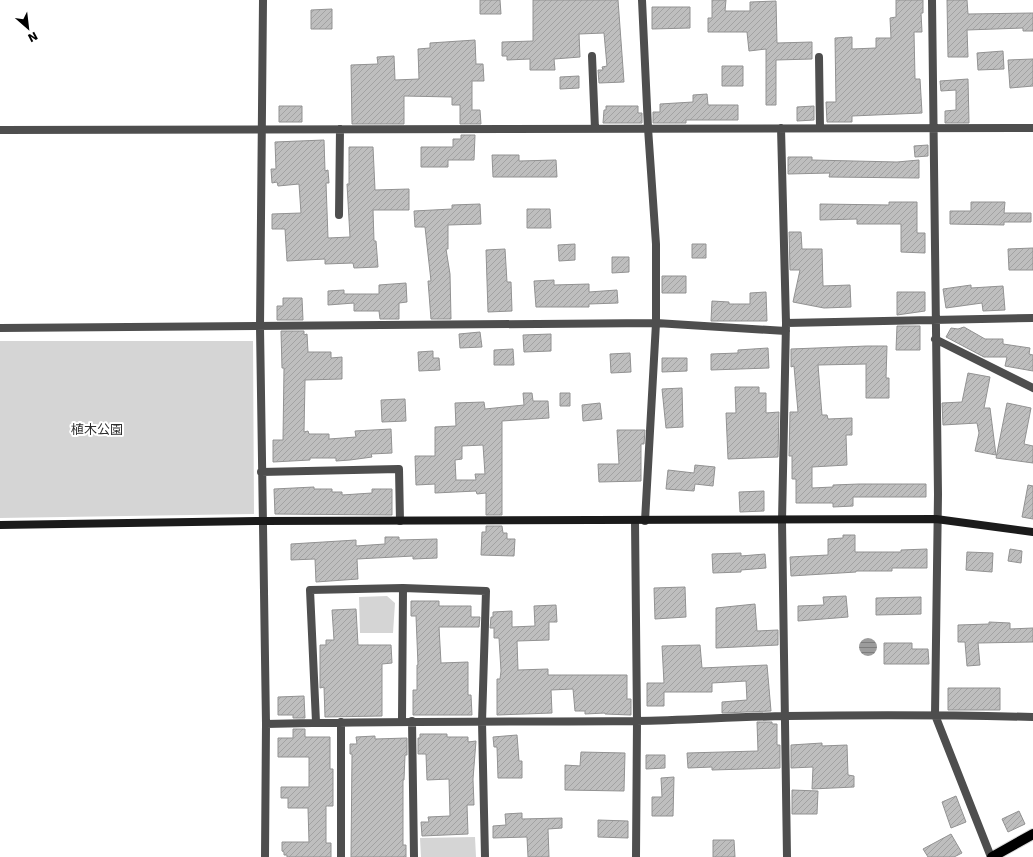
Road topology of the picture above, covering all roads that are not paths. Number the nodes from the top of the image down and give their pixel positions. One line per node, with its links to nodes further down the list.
1 (263, 0): 11 (street)
2 (642, 0): 6 (street)
3 (932, 0): 9 (street)
4 (592, 56): 13 (street)
5 (819, 57): 8 (street)
6 (648, 128): 7 (street); 13 (street); 18 (street)
7 (781, 128): 8 (street); 20 (street)
8 (820, 128): 9 (street)
9 (933, 128): 10 (street); 17 (street)
10 (1033, 128)
11 (262, 129): 12 (street); 14 (street); 19 (street)
12 (340, 129): 13 (street); 15 (street)
13 (595, 129)
14 (0, 130)
15 (339, 215)
16 (1033, 318): 17 (street)
17 (934, 319): 20 (street); 22 (street)
18 (656, 323): 19 (street); 20 (street); 29 (street)
19 (260, 327): 21 (street); 24 (street)
20 (786, 327): 30 (street)
21 (0, 328)
22 (935, 339): 23 (street); 25 (street)
23 (1033, 388)
24 (261, 472): 26 (street); 27 (street)
25 (936, 519): 30 (street); 32 (street); 34 (street)
26 (262, 521): 27 (street); 31 (street); 43 (street)
27 (400, 521): 28 (street)
28 (635, 521): 29 (street); 39 (street)
29 (645, 521): 30 (street)
30 (782, 521): 35 (street)
31 (0, 525)
32 (1033, 532)
33 (403, 588): 37 (street); 40 (street); 42 (street)
34 (935, 715): 35 (street); 36 (street); 51 (street)
35 (786, 716): 39 (street); 50 (street)
36 (1033, 717)
37 (402, 720): 38 (street); 41 (street)
38 (412, 721): 42 (street); 47 (street)
39 (637, 721): 42 (street); 49 (street)
40 (316, 722): 41 (street); 43 (street)
41 (341, 722): 46 (street)
42 (482, 722): 48 (street)
43 (266, 724): 45 (street)
44 (1033, 834): 51 (main road)
45 (265, 857)
46 (341, 857)
47 (414, 857)
48 (485, 857)
49 (636, 857)
50 (787, 857)
51 (991, 857)

